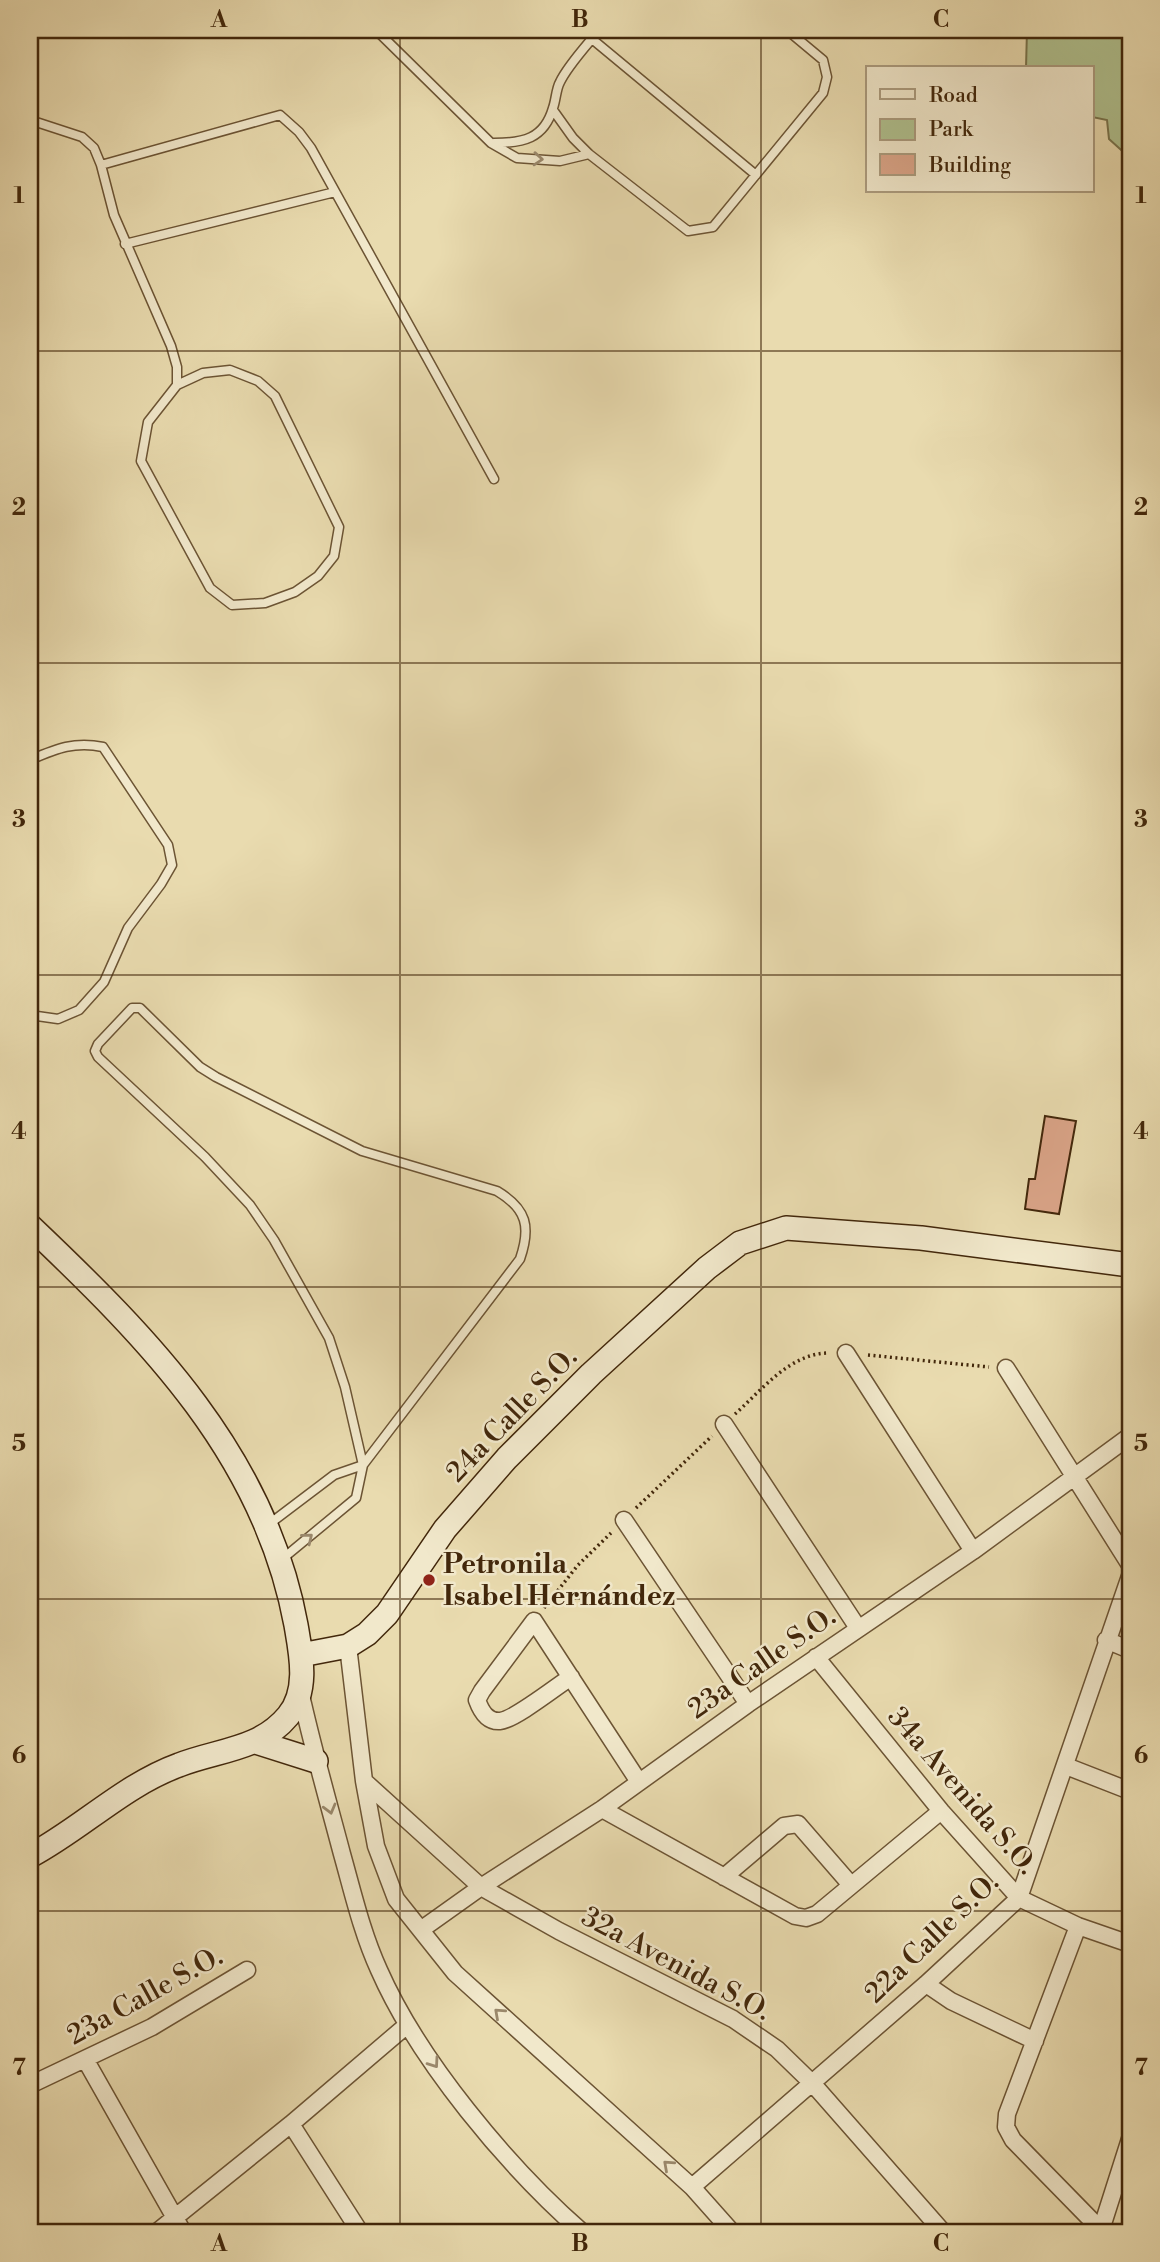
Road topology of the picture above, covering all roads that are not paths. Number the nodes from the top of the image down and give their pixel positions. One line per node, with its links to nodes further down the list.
1 (376, 30): 7 (lane)
2 (600, 30): 4 (lane)
3 (787, 30): 10 (lane)
4 (592, 39): 5 (lane); 10 (lane)
5 (553, 110): 7 (lane); 8 (lane)
6 (30, 120): 9 (lane)
7 (491, 143): 8 (lane, one-way to 8)
8 (589, 154): 10 (lane)
9 (101, 165): 11 (lane); 12 (lane)
10 (756, 175)
11 (335, 192): 12 (lane); 14 (lane)
12 (125, 244): 13 (lane)
13 (177, 385): 13 (lane)
14 (494, 479)
15 (30, 760): 16 (lane)
16 (30, 1015)
17 (30, 1226): 26 (street)
18 (1130, 1265): 33 (street, 24a Calle S.O.)
19 (846, 1353): 27 (street)
20 (1006, 1368): 24 (street)
21 (724, 1424): 31 (street)
22 (1130, 1436): 24 (street, 23a Calle S.O.)
23 (363, 1465): 23 (lane); 26 (lane); 28 (lane, one-way to 23)
24 (1075, 1478): 27 (street, 23a Calle S.O.); 29 (street)
25 (624, 1520): 39 (street)
26 (268, 1525): 28 (street)
27 (973, 1551): 31 (street, 23a Calle S.O.)
28 (281, 1560): 35 (street)
29 (1130, 1565)
30 (1130, 1576): 32 (street, 22a Calle S.O.)
31 (858, 1628): 36 (street, 23a Calle S.O.)
32 (1107, 1640): 34 (street); 42 (street, 22a Calle S.O.)
33 (348, 1646): 35 (street); 43 (street)
34 (1130, 1650)
35 (302, 1655): 38 (street)
36 (816, 1657): 39 (street, 23a Calle S.O.); 47 (street, 34a Avenida S.O.)
37 (570, 1677): 37 (street); 44 (street)
38 (300, 1696): 40 (street); 41 (street)
39 (748, 1704): 44 (street, 23a Calle S.O.)
40 (256, 1742): 41 (street); 48 (street)
41 (316, 1761): 58 (street, one-way to 58)
42 (1066, 1766): 45 (street); 52 (street, 22a Calle S.O.)
43 (364, 1781): 51 (street, 32a Avenida S.O.); 54 (street)
44 (639, 1782): 46 (street, 23a Calle S.O.)
45 (1130, 1791)
46 (602, 1809): 49 (street); 51 (street, 23a Calle S.O.)
47 (940, 1811): 50 (street); 52 (street, 34a Avenida S.O.)
48 (30, 1856)
49 (724, 1877): 50 (street); 50 (street)
50 (851, 1885)
51 (481, 1887): 54 (street, 23a Calle S.O.); 61 (street, 32a Avenida S.O.)
52 (1019, 1898): 53 (street, 34a Avenida S.O.); 57 (street, 22a Calle S.O.)
53 (1078, 1926): 55 (street, 34a Avenida S.O.); 59 (street)
54 (422, 1929): 65 (street, one-way to 54)
55 (1130, 1944)
56 (247, 1970): 60 (street, 23a Calle S.O.)
57 (926, 1984): 59 (street); 61 (street, 22a Calle S.O.)
58 (407, 2025): 63 (street); 67 (street, one-way to 67)
59 (1035, 2041): 68 (street)
60 (85, 2059): 62 (street, 23a Calle S.O.); 66 (street)
61 (813, 2084): 65 (street, 22a Calle S.O.); 72 (street, 32a Avenida S.O.)
62 (30, 2085)
63 (291, 2124): 66 (street); 70 (street)
64 (1130, 2139): 68 (street)
65 (692, 2188): 71 (street)
66 (179, 2225): 69 (street)
67 (571, 2229)
68 (1102, 2231)
69 (157, 2232)
70 (360, 2232)
71 (732, 2232)
72 (943, 2232)

